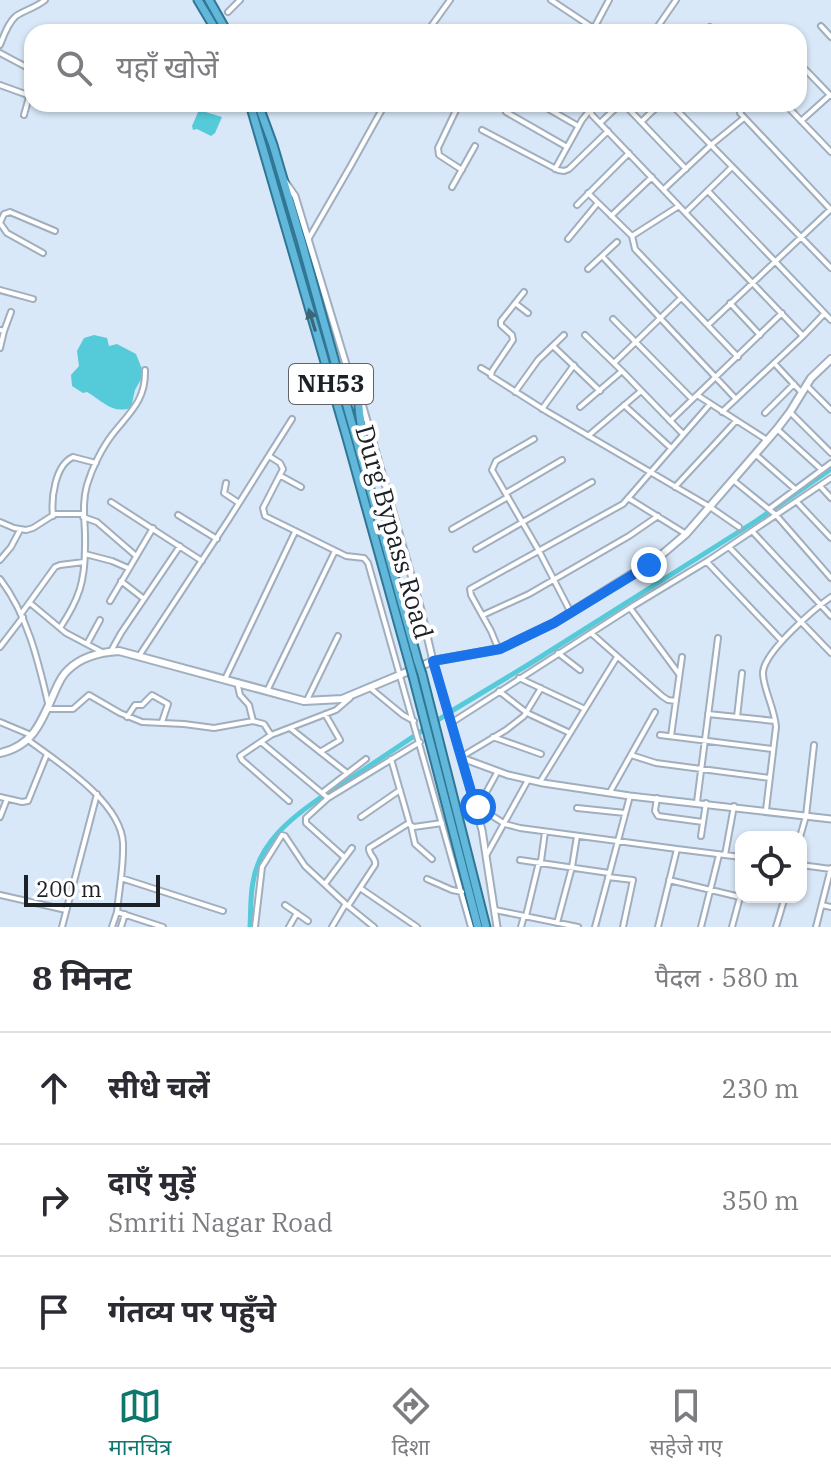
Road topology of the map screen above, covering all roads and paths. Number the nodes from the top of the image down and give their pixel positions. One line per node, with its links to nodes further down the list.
1 (45, 0): 18 (street)
2 (198, 0): 10 (highway)
3 (209, 0): 11 (highway)
4 (240, 0): 9 (street)
5 (450, 0): 12 (street)
6 (551, 0): 13 (street)
7 (609, 0): 14 (street)
8 (676, 0): 15 (street)
9 (228, 12)
10 (212, 24)
11 (222, 24)
12 (433, 24)
13 (588, 24)
14 (596, 24)
15 (660, 24)
16 (821, 26): 17 (street)
17 (831, 37)
18 (0, 45)
19 (0, 53): 20 (street)
20 (24, 66)
21 (807, 71): 24 (street)
22 (0, 85): 23 (street)
23 (24, 94)
24 (830, 95): 42 (street)
25 (25, 112): 40 (street)
26 (252, 112): 225 (highway, Durg Bypass Road / NH53, one-way to 26)
27 (261, 112): 57 (highway, Durg Bypass Road / NH53)
28 (380, 112): 73 (street)
29 (455, 112): 56 (street)
30 (506, 112): 50 (street)
31 (554, 112): 45 (street)
32 (586, 112): 45 (street)
33 (592, 112): 44 (street)
34 (613, 112): 44 (street)
35 (630, 112): 43 (street)
36 (652, 112): 43 (street)
37 (679, 112): 48 (street)
38 (741, 112): 41 (street)
39 (793, 112): 42 (street)
40 (24, 115)
41 (744, 118): 48 (street); 66 (street)
42 (801, 121): 51 (street)
43 (641, 122): 55 (street)
44 (600, 123): 47 (street)
45 (578, 126): 50 (street)
46 (482, 130): 54 (street)
47 (608, 131): 52 (street); 54 (street)
48 (711, 145): 53 (street); 55 (street)
49 (475, 146): 56 (street)
50 (567, 147): 54 (street)
51 (831, 152)
52 (629, 153): 58 (street); 62 (street)
53 (732, 167): 61 (street); 72 (street)
54 (555, 169)
55 (686, 169): 60 (street)
56 (462, 170): 59 (street)
57 (281, 177): 73 (street); 143 (highway, Durg Bypass Road / NH53)
58 (652, 177): 60 (street); 68 (street)
59 (452, 187)
60 (664, 189): 65 (street)
61 (708, 191): 67 (street); 78 (street)
62 (588, 193): 63 (street); 64 (street)
63 (597, 203): 68 (street); 74 (street)
64 (577, 205)
65 (679, 205): 67 (street); 71 (street)
66 (831, 209): 72 (street)
67 (686, 212): 81 (street)
68 (611, 216): 71 (street)
69 (0, 223): 70 (street); 76 (street)
70 (55, 231)
71 (632, 236): 84 (street)
72 (801, 237): 78 (street); 79 (street)
73 (309, 238): 119 (street)
74 (568, 239)
75 (617, 242): 77 (street)
76 (43, 253)
77 (602, 256): 80 (street); 93 (street)
78 (775, 261): 81 (street); 91 (street)
79 (831, 268)
80 (588, 269)
81 (752, 282): 87 (street); 90 (street)
82 (0, 290): 85 (street)
83 (524, 292): 86 (street)
84 (682, 298): 93 (street); 95 (street)
85 (33, 299)
86 (515, 303): 89 (street); 112 (street)
87 (730, 303): 95 (street); 99 (street)
88 (11, 312): 96 (street)
89 (528, 313)
90 (782, 313): 99 (street); 100 (street)
91 (824, 313): 94 (street); 100 (street)
92 (613, 319): 101 (street)
93 (660, 319): 101 (street); 113 (street)
94 (831, 320)
95 (708, 325): 104 (street)
96 (2, 330): 103 (street)
97 (564, 335): 102 (street)
98 (585, 335): 106 (street)
99 (760, 335): 104 (street)
100 (803, 336): 107 (street)
101 (636, 342): 106 (street); 120 (street)
102 (553, 346): 108 (street); 118 (street)
103 (0, 348)
104 (738, 357): 113 (street)
105 (830, 362): 115 (main road)
106 (614, 363): 111 (street)
107 (774, 363): 114 (street); 121 (street)
108 (574, 365): 116 (street); 125 (street)
109 (481, 368): 112 (street)
110 (145, 370): 145 (street)
111 (622, 371): 116 (street); 117 (street)
112 (491, 374): 118 (street)
113 (715, 378): 120 (street); 121 (street)
114 (794, 384): 115 (street); 129 (street)
115 (804, 389): 126 (street); 128 (main road)
116 (600, 391): 124 (street)
117 (642, 391): 123 (street); 131 (street)
118 (515, 392): 125 (street)
119 (359, 397): 143 (highway); 224 (street)
120 (695, 397): 122 (street); 131 (street)
121 (736, 399): 127 (street)
122 (710, 404): 127 (street); 134 (street)
123 (624, 405): 135 (street); 138 (street)
124 (580, 407)
125 (542, 409): 135 (street)
126 (831, 410)
127 (722, 412): 132 (street)
128 (790, 412): 133 (main road); 139 (street)
129 (765, 413)
130 (292, 419): 141 (street)
131 (670, 421): 134 (street)
132 (736, 421): 137 (street); 155 (street)
133 (777, 429): 137 (main road); 146 (street)
134 (683, 434): 138 (street)
135 (588, 436): 147 (street)
136 (534, 439): 157 (street)
137 (767, 440): 140 (main road)
138 (671, 448): 147 (street)
139 (831, 453)
140 (755, 454): 150 (main road); 156 (street)
141 (269, 456): 148 (street); 162 (street)
142 (562, 460): 157 (street)
143 (363, 461): 225 (highway, Durg Bypass Road / NH53)
144 (831, 463): 146 (street)
145 (97, 464): 165 (street); 168 (street)
146 (822, 470): 156 (street)
147 (650, 472): 155 (street); 158 (street)
148 (281, 476): 154 (street); 177 (street)
149 (831, 478): 153 (street)
150 (733, 480): 163 (main road); 164 (street)
151 (592, 482): 171 (street)
152 (226, 483): 162 (street)
153 (820, 486): 159 (street); 161 (street)
154 (301, 487)
155 (675, 487): 163 (street)
156 (796, 489): 164 (street)
157 (507, 495): 171 (street); 174 (street)
158 (628, 498): 169 (street); 185 (street)
159 (831, 498)
160 (111, 502): 173 (street)
161 (797, 502): 167 (street); 179 (street)
162 (239, 503): 180 (street)
163 (710, 507): 172 (street); 178 (main road)
164 (769, 509): 167 (street)
165 (83, 515): 168 (street); 186 (street); 187 (street)
166 (178, 515): 180 (street)
167 (776, 515): 176 (street); 193 (street)
168 (53, 516): 175 (street)
169 (658, 516): 178 (street); 195 (street)
170 (0, 522): 175 (street)
171 (522, 522): 183 (street); 185 (street)
172 (739, 527)
173 (153, 528): 181 (street); 187 (street)
174 (452, 529)
175 (20, 530): 188 (street)
176 (752, 531): 182 (street); 201 (street)
177 (295, 532): 184 (street); 232 (street)
178 (686, 534): 203 (main road)
179 (831, 538)
180 (217, 539): 189 (street)
181 (180, 546): 189 (street); 198 (street)
182 (729, 547): 191 (street); 208 (street)
183 (476, 549)
184 (335, 551): 229 (street); 236 (street)
185 (539, 551): 195 (street); 204 (street)
186 (85, 554): 190 (street); 192 (street)
187 (136, 556): 192 (street)
188 (0, 560)
189 (202, 561): 221 (street)
190 (84, 562): 200 (street); 209 (street)
191 (707, 562): 202 (street); 213 (street)
192 (129, 568): 196 (street)
193 (831, 578)
194 (0, 579): 205 (street)
195 (554, 579): 203 (street); 204 (street)
196 (121, 581): 198 (street); 199 (street)
197 (831, 597): 201 (street)
198 (144, 599): 217 (street)
199 (110, 601)
200 (30, 603): 205 (street); 209 (street)
201 (820, 605): 206 (street); 208 (street)
202 (630, 608): 210 (street); 228 (street)
203 (571, 613): 216 (main road)
204 (483, 615): 216 (street)
205 (22, 616): 214 (street); 241 (street)
206 (831, 616)
207 (100, 620): 215 (street)
208 (801, 622): 213 (street); 220 (street)
209 (60, 628): 215 (street)
210 (591, 633): 219 (street); 222 (street)
211 (338, 636): 239 (street)
212 (718, 638): 246 (street)
213 (782, 641): 251 (street)
214 (1, 644)
215 (87, 644): 218 (street)
216 (498, 649): 224 (main road)
217 (111, 651): 218 (main road); 221 (main road)
218 (102, 652): 241 (main road)
219 (558, 653): 226 (street); 231 (street)
220 (831, 653)
221 (139, 656): 232 (main road)
222 (617, 657): 240 (street); 242 (street)
223 (682, 657): 228 (street)
224 (433, 661): 229 (main road); 254 (street)
225 (414, 663): 230 (highway, Durg Bypass Road / NH53, bridge)
226 (580, 670)
227 (742, 673): 248 (street)
228 (679, 674): 240 (street)
229 (400, 675): 234 (main road); 250 (street)
230 (417, 675): 359 (highway, Durg Bypass Road / NH53); 360 (highway, Durg Bypass Road / NH53)
231 (519, 678): 235 (street); 237 (street)
232 (225, 679): 233 (main road)
233 (237, 682): 236 (main road); 249 (street)
234 (369, 687): 238 (main road); 250 (street)
235 (541, 688): 242 (street); 244 (street)
236 (267, 691): 239 (main road)
237 (499, 691): 244 (street); 254 (street)
238 (351, 696): 239 (main road); 245 (street)
239 (307, 700)
240 (676, 701): 259 (street)
241 (48, 707): 247 (street); 261 (main road)
242 (585, 709): 256 (street)
243 (655, 712): 271 (street)
244 (527, 713): 256 (street); 260 (street)
245 (325, 714): 255 (street); 267 (street)
246 (708, 714): 248 (street); 262 (street)
247 (127, 717): 253 (street); 253 (street)
248 (737, 717): 251 (street)
249 (253, 721): 253 (street); 257 (street)
250 (414, 721): 264 (street)
251 (775, 721): 266 (street)
252 (0, 722): 261 (street)
253 (162, 723)
254 (451, 723): 272 (street)
255 (290, 728): 257 (street); 267 (street)
256 (570, 733): 280 (street)
257 (271, 735): 263 (street)
258 (660, 735): 259 (street)
259 (671, 736): 262 (street)
260 (493, 737): 270 (street); 272 (street)
261 (30, 738): 268 (main road); 269 (street)
262 (704, 740): 266 (street); 275 (street)
263 (261, 742): 283 (street); 290 (street)
264 (420, 742): 274 (street); 303 (street)
265 (814, 745): 298 (street)
266 (773, 749): 278 (street)
267 (320, 752): 277 (street)
268 (0, 753)
269 (47, 754): 284 (street); 289 (street)
270 (541, 754)
271 (631, 755): 275 (street); 282 (street)
272 (461, 758): 276 (street); 293 (street)
273 (366, 759): 277 (street)
274 (391, 759): 281 (street); 287 (street)
275 (701, 769): 278 (street); 291 (street)
276 (498, 771): 279 (street); 293 (street)
277 (347, 773): 283 (street)
278 (770, 778): 296 (street)
279 (528, 780): 280 (street); 305 (street)
280 (540, 782): 282 (street)
281 (400, 790): 300 (street); 304 (street)
282 (610, 792): 285 (street)
283 (323, 793): 287 (street)
284 (97, 794): 324 (street); 339 (street)
285 (630, 796): 288 (street); 297 (street)
286 (0, 797): 289 (street)
287 (328, 798): 316 (street)
288 (657, 798): 291 (street); 302 (street)
289 (7, 799): 299 (street)
290 (289, 801)
291 (697, 802): 292 (street)
292 (706, 803): 294 (street); 302 (street)
293 (476, 806): 305 (street); 313 (street)
294 (734, 806): 296 (street); 314 (street)
295 (577, 808): 297 (street)
296 (766, 810): 298 (street)
297 (625, 813): 310 (street)
298 (806, 816): 301 (street); 306 (street)
299 (0, 817)
300 (361, 817)
301 (831, 819)
302 (703, 822): 309 (street)
303 (443, 823): 304 (street); 330 (street)
304 (410, 824): 317 (street); 328 (street)
305 (505, 824): 307 (street); 313 (street)
306 (802, 831)
307 (545, 832): 308 (street); 319 (street)
308 (577, 836): 310 (street); 321 (street)
309 (701, 836)
310 (618, 841): 312 (street); 323 (street)
311 (352, 848): 316 (street)
312 (677, 849): 314 (street); 326 (street)
313 (486, 855): 340 (street)
314 (722, 855): 315 (street); 329 (street)
315 (735, 856)
316 (344, 857): 327 (street)
317 (432, 859)
318 (520, 860): 319 (street)
319 (540, 862): 321 (street); 345 (street)
320 (807, 866): 322 (street)
321 (572, 867): 323 (street); 348 (street)
322 (831, 868): 337 (street)
323 (609, 875): 364 (street); 365 (street)
324 (121, 878): 341 (street); 342 (street)
325 (427, 879): 330 (street)
326 (669, 880): 329 (street); 366 (street)
327 (324, 885): 336 (street); 349 (street)
328 (360, 888): 336 (street); 357 (street)
329 (711, 890): 332 (street); 367 (street)
330 (462, 892): 358 (street)
331 (0, 895): 339 (street)
332 (735, 895)
333 (739, 903): 368 (street)
334 (782, 903): 369 (street)
335 (285, 905): 343 (street)
336 (347, 905): 355 (street); 356 (street)
337 (822, 905): 338 (street); 370 (street)
338 (831, 907)
339 (66, 910): 350 (street)
340 (495, 910): 345 (street); 361 (street)
341 (223, 911)
342 (117, 912): 344 (street); 351 (street)
343 (297, 913): 346 (street); 354 (street)
344 (125, 914): 347 (street); 352 (street)
345 (525, 916): 348 (street); 362 (street)
346 (308, 921)
347 (144, 924): 353 (street)
348 (555, 924): 363 (street)
349 (257, 926)
350 (62, 927)
351 (112, 927)
352 (121, 927)
353 (163, 927)
354 (289, 927)
355 (332, 927)
356 (374, 927)
357 (417, 927)
358 (471, 927)
359 (478, 927)
360 (486, 927)
361 (497, 927)
362 (521, 927)
363 (578, 927)
364 (595, 927)
365 (623, 927)
366 (658, 927)
367 (701, 927)
368 (732, 927)
369 (776, 927)
370 (816, 927)

